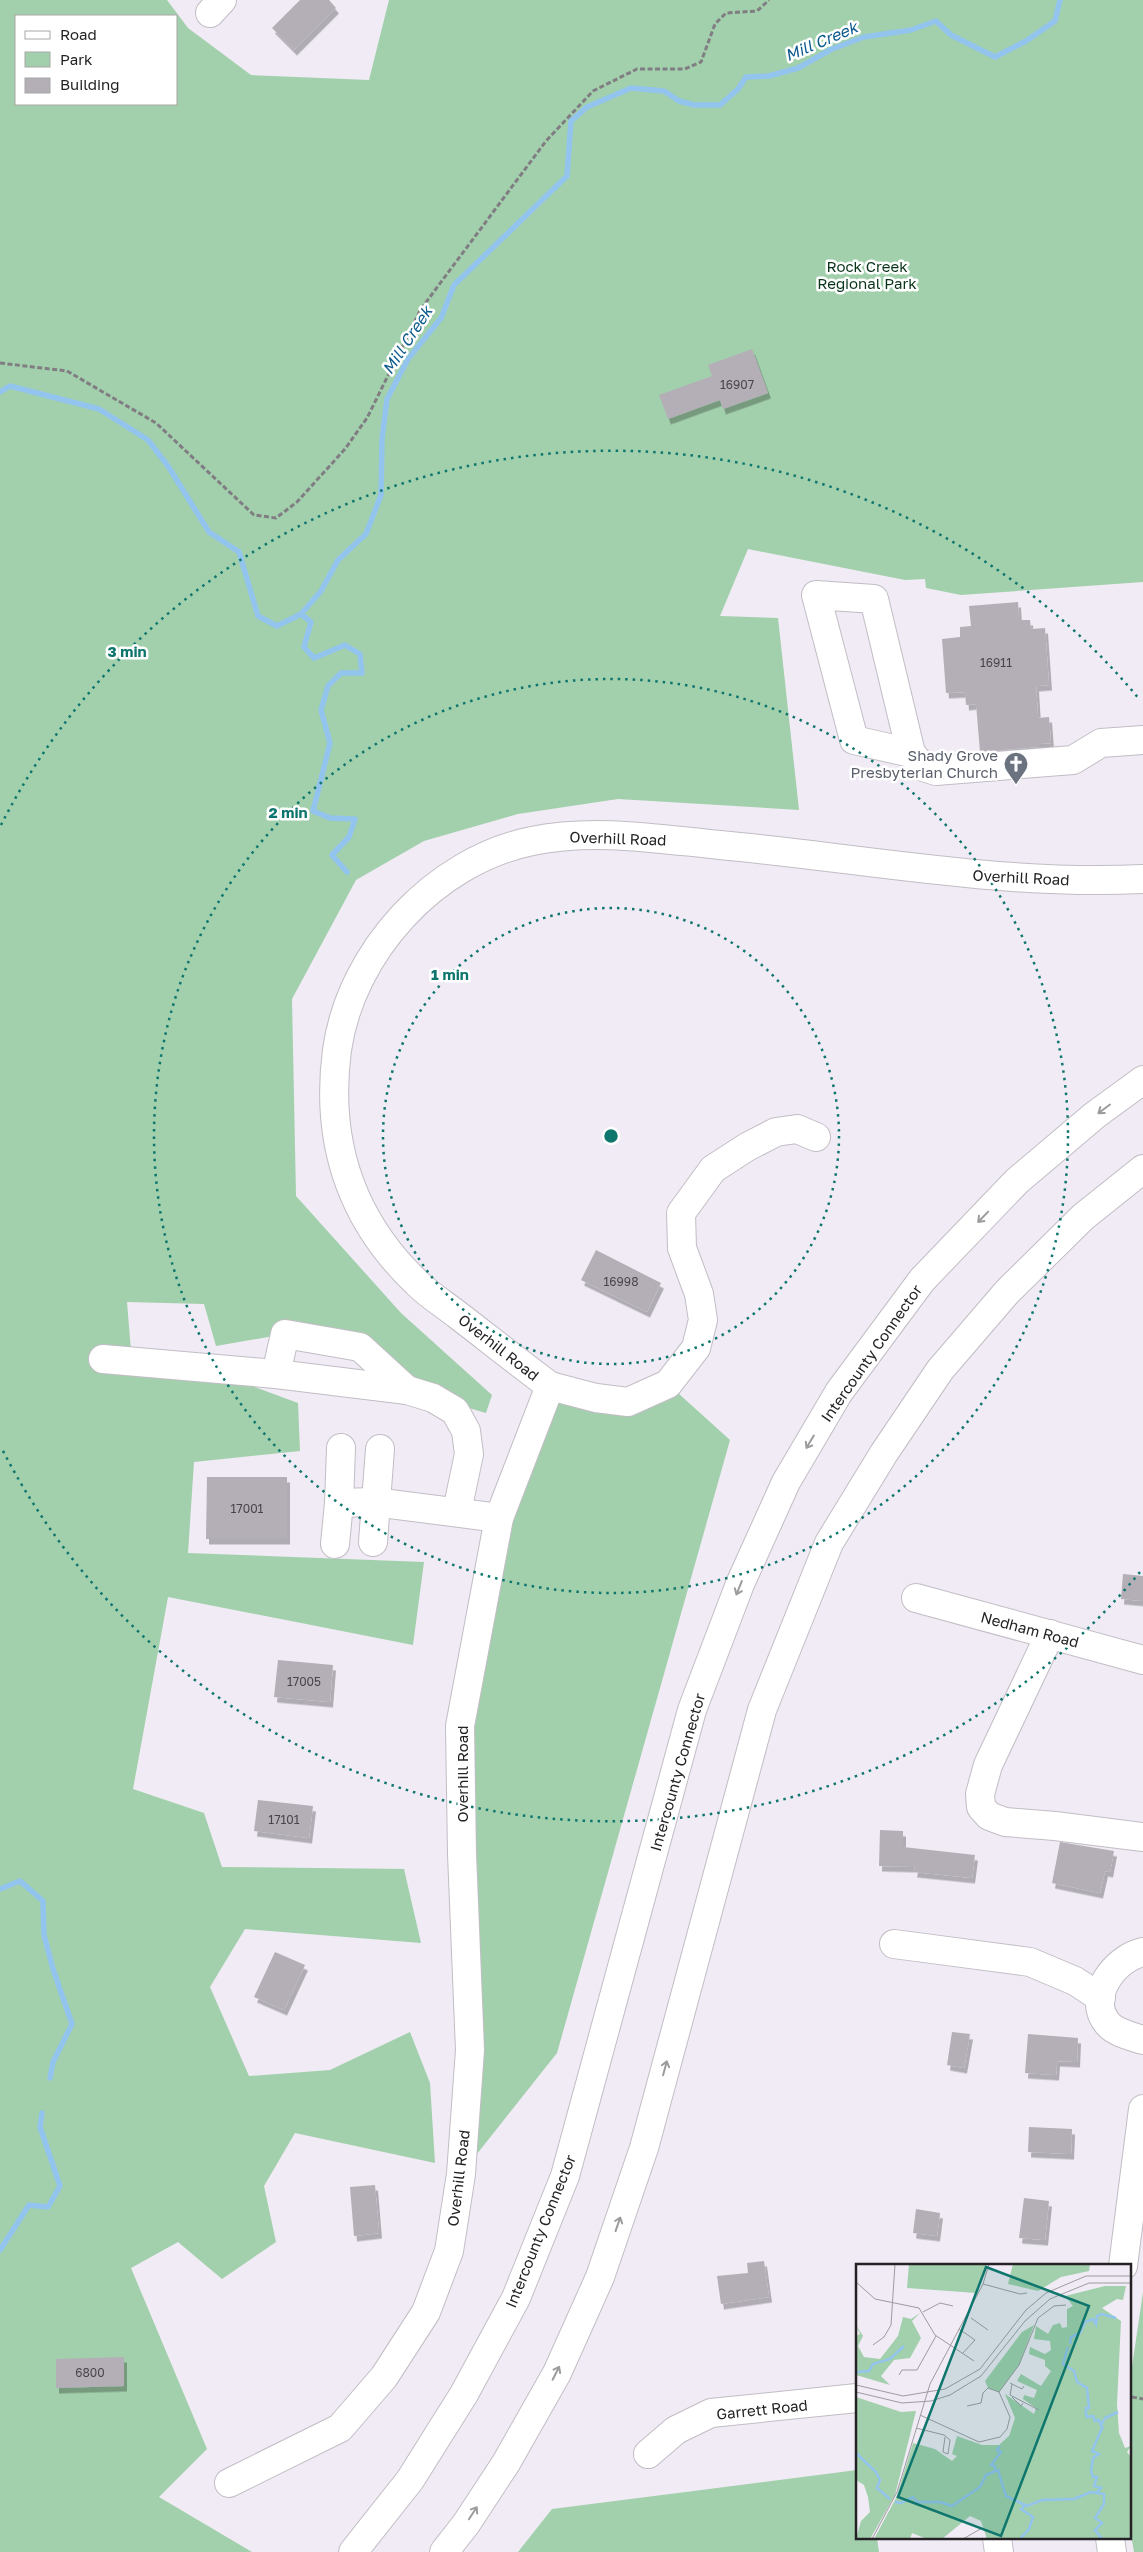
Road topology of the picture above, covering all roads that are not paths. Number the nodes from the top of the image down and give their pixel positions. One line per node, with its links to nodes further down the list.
1 (1143, 740): 2 (main road)
2 (911, 753): 2 (main road)
3 (1143, 879): 9 (main road, Overhill Road)
4 (1143, 1080): 32 (main road, Intercounty Connector, one-way to 32)
5 (816, 1138): 9 (main road)
6 (1143, 1169): 33 (main road, one-way to 6)
7 (103, 1359): 8 (main road)
8 (276, 1374): 10 (main road); 10 (main road)
9 (550, 1386): 16 (main road, Overhill Road)
10 (407, 1390): 15 (main road)
11 (341, 1448): 14 (main road)
12 (380, 1449): 13 (main road)
13 (374, 1502): 14 (main road); 15 (main road); 17 (main road)
14 (338, 1503): 18 (main road)
15 (457, 1512): 16 (main road)
16 (499, 1518): 31 (main road, Overhill Road)
17 (373, 1542)
18 (334, 1544)
19 (916, 1598): 20 (main road, Nedham Road)
20 (1050, 1634): 21 (main road, Nedham Road); 22 (main road)
21 (1143, 1660)
22 (1143, 1837)
23 (894, 1944): 25 (main road)
24 (1143, 1952): 25 (main road)
25 (1101, 1998): 26 (main road)
26 (1143, 2040)
27 (1143, 2109): 28 (main road)
28 (1123, 2264)
29 (856, 2398): 30 (main road, Garrett Road)
30 (648, 2454)
31 (230, 2483)
32 (353, 2552)
33 (444, 2552)

